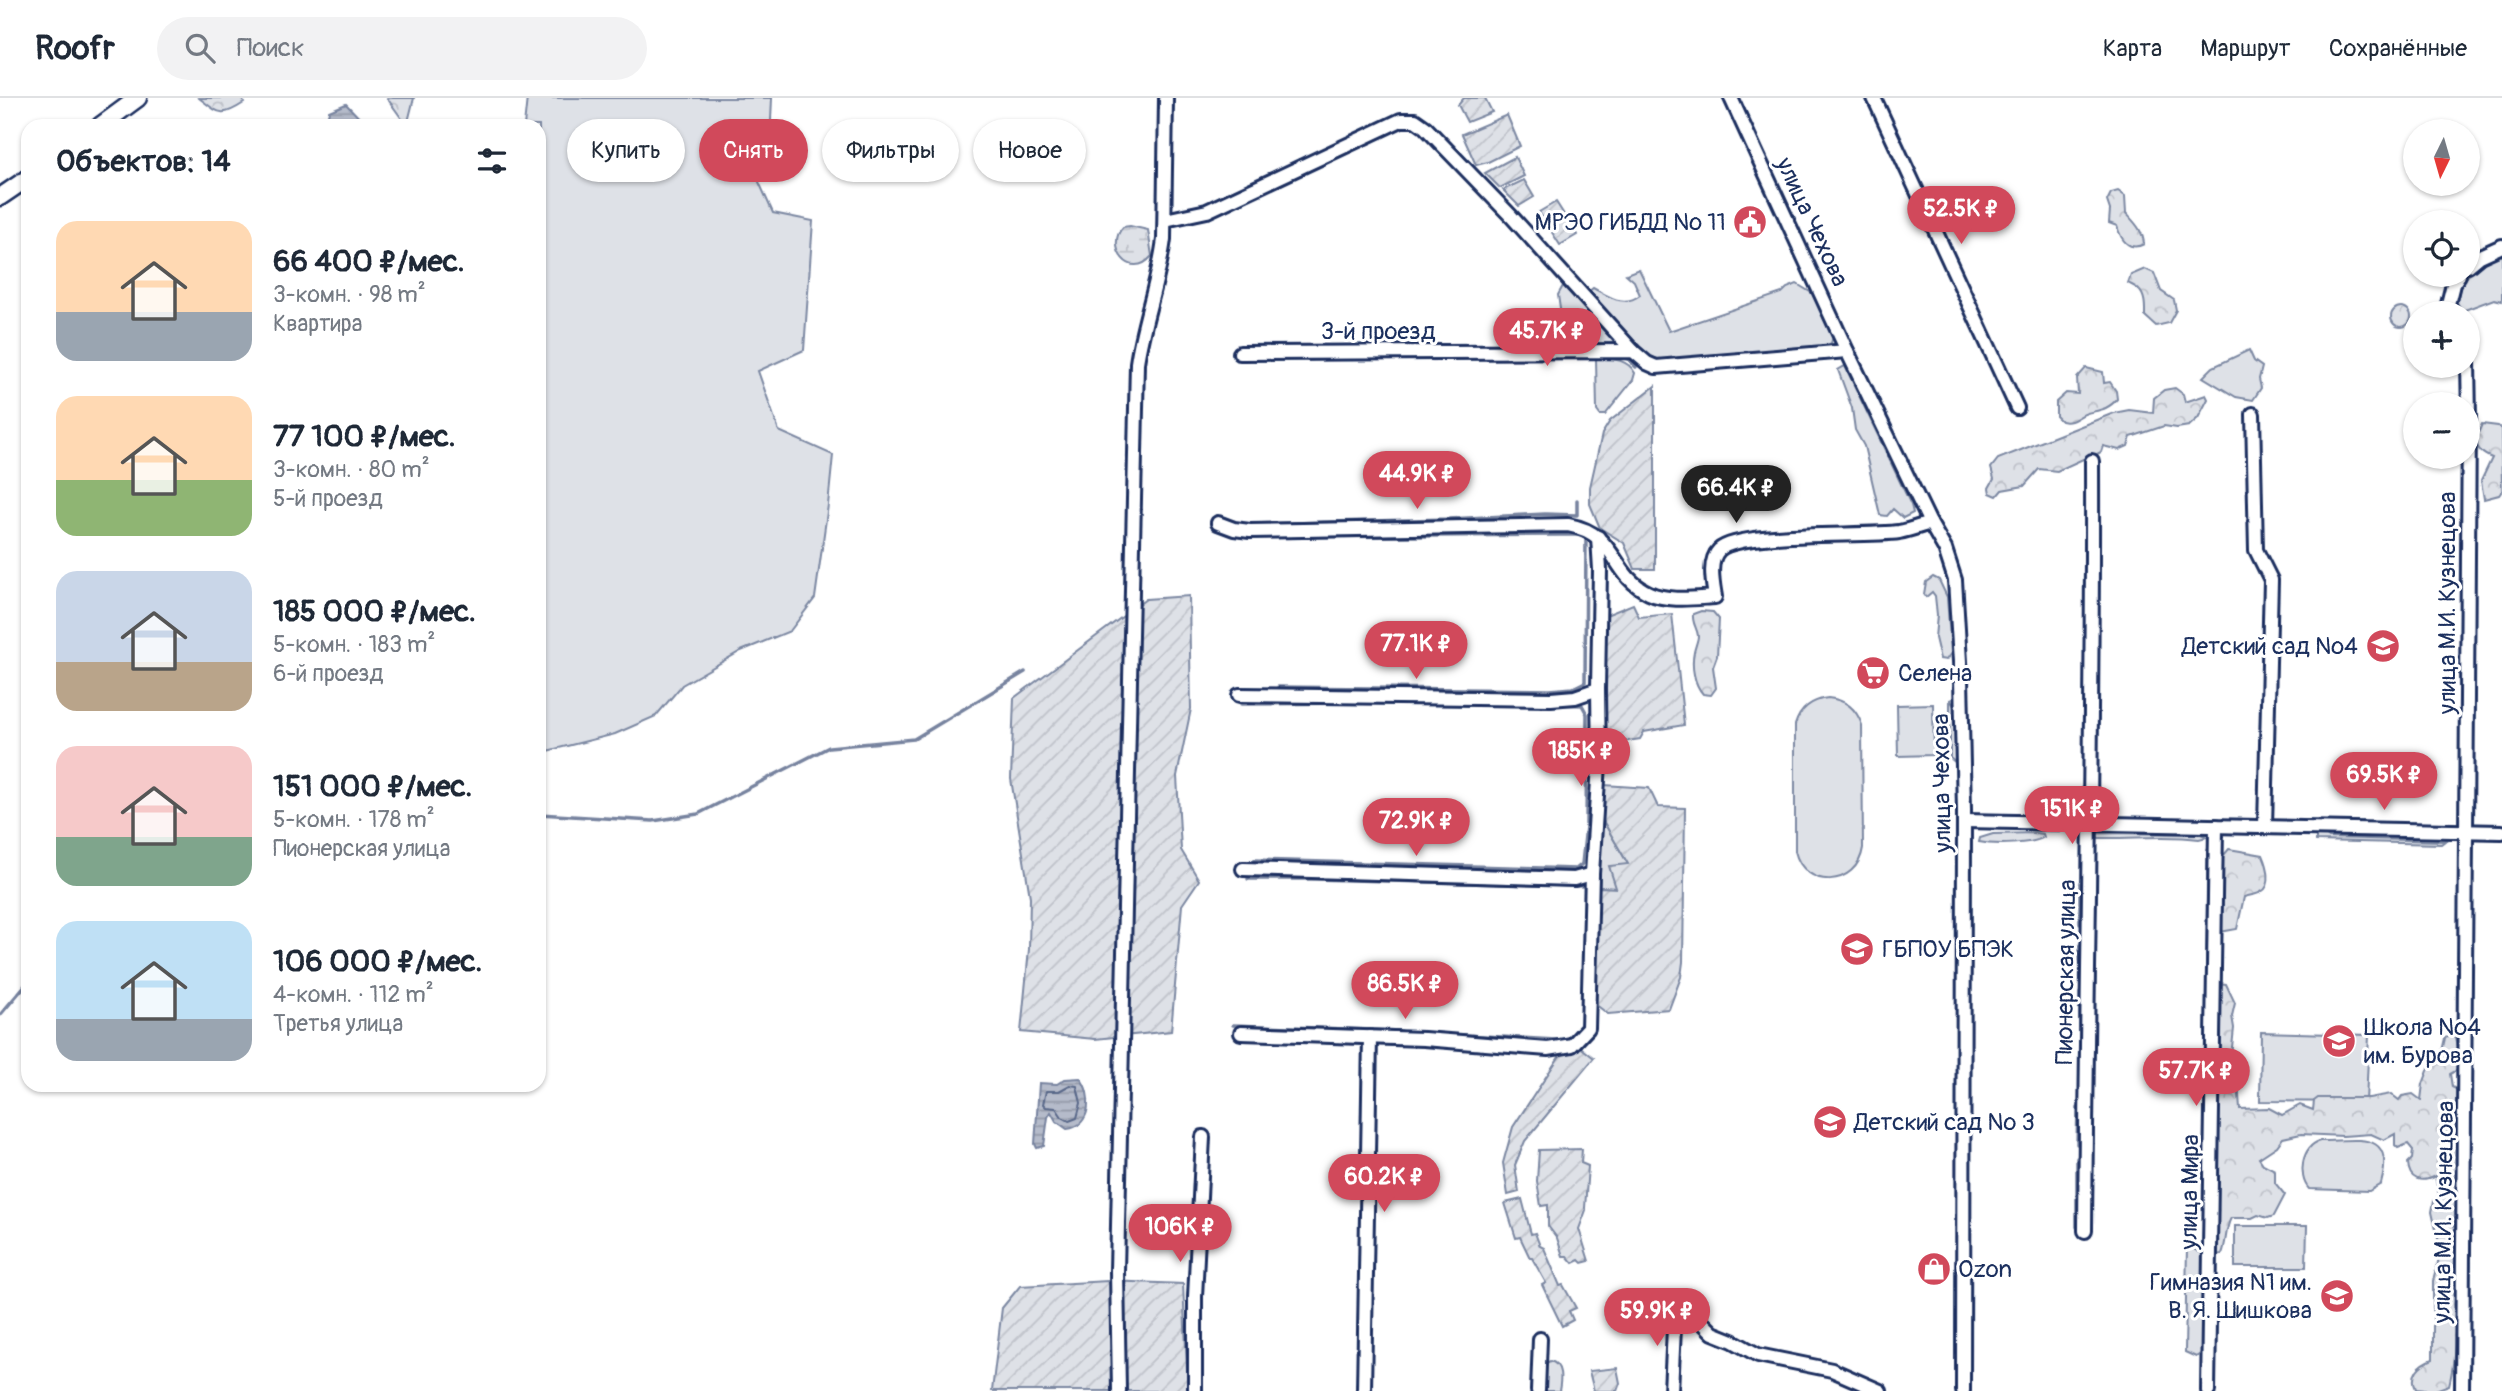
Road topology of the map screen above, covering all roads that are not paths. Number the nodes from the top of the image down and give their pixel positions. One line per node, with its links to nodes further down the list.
1 (138, 98): 5 (main road)
2 (1166, 98): 8 (street)
3 (1731, 98): 12 (street, улица Чехова)
4 (1874, 98): 15 (street)
5 (110, 119)
6 (21, 182): 7 (main road)
7 (0, 197)
8 (1165, 220): 11 (street); 36 (street)
9 (2502, 246): 10 (street)
10 (2480, 256)
11 (1633, 351): 12 (street, 3-й проезд); 13 (street, 3-й проезд)
12 (1847, 351): 19 (street, улица Чехова)
13 (1240, 353)
14 (2468, 378): 27 (street, улица М.И. Кузнецова)
15 (2017, 408)
16 (2253, 414): 26 (street)
17 (2092, 461): 24 (street, Пионерская улица)
18 (1218, 523): 20 (street)
19 (1930, 523): 20 (street); 23 (street, улица Чехова)
20 (1598, 537): 21 (street)
21 (1598, 689): 22 (street); 30 (street)
22 (1239, 695)
23 (1964, 821): 24 (street); 42 (street, улица Чехова)
24 (2090, 823): 25 (street); 34 (street, Пионерская улица)
25 (2216, 826): 26 (street); 43 (street, улица Мира)
26 (2265, 827): 27 (street)
27 (2466, 831): 28 (street); 44 (street, улица М.И. Кузнецова)
28 (2502, 832)
29 (1243, 869): 30 (street)
30 (1592, 874): 32 (street)
31 (1241, 1033): 32 (street)
32 (1370, 1037): 38 (street)
33 (1203, 1138): 37 (street)
34 (2084, 1231)
35 (1540, 1339): 39 (street)
36 (1119, 1391)
37 (1195, 1391)
38 (1364, 1391)
39 (1538, 1391)
40 (1671, 1391): 41 (street)
41 (1880, 1391)
42 (1963, 1391)
43 (2208, 1391)
44 (2462, 1391)

